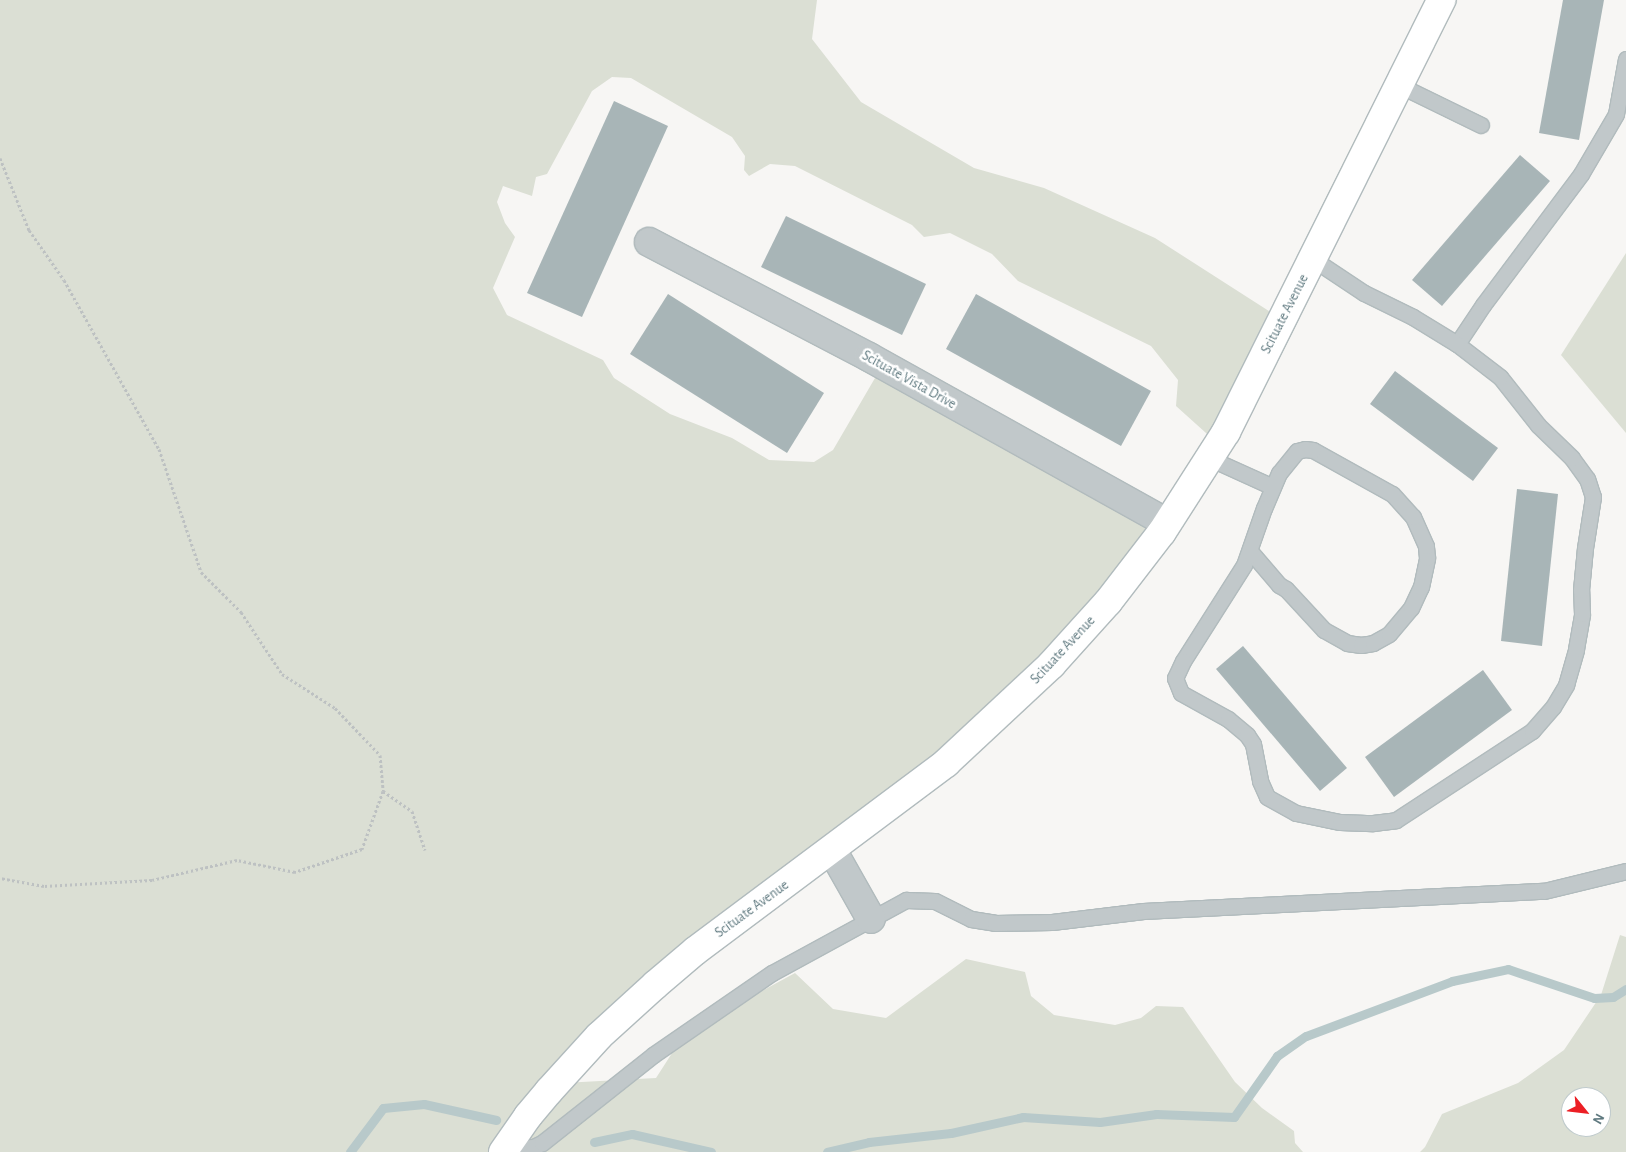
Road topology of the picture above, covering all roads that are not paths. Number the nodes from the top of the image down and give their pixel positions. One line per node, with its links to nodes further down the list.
1 (1441, 0): 3 (main road, Scituate Avenue)
2 (1626, 59): 7 (lane)
3 (1399, 85): 4 (lane); 6 (main road, Scituate Avenue)
4 (1481, 126)
5 (649, 242): 10 (street, Scituate Vista Drive)
6 (1313, 259): 7 (lane); 8 (main road, Scituate Avenue)
7 (1457, 344): 11 (lane)
8 (1209, 458): 9 (lane); 10 (main road, Scituate Avenue)
9 (1273, 487): 11 (lane); 11 (lane)
10 (1167, 523): 12 (main road, Scituate Avenue)
11 (1250, 551)
12 (832, 850): 14 (street); 15 (main road, Scituate Avenue)
13 (1626, 872): 14 (lane)
14 (871, 919): 15 (lane)
15 (504, 1151)

